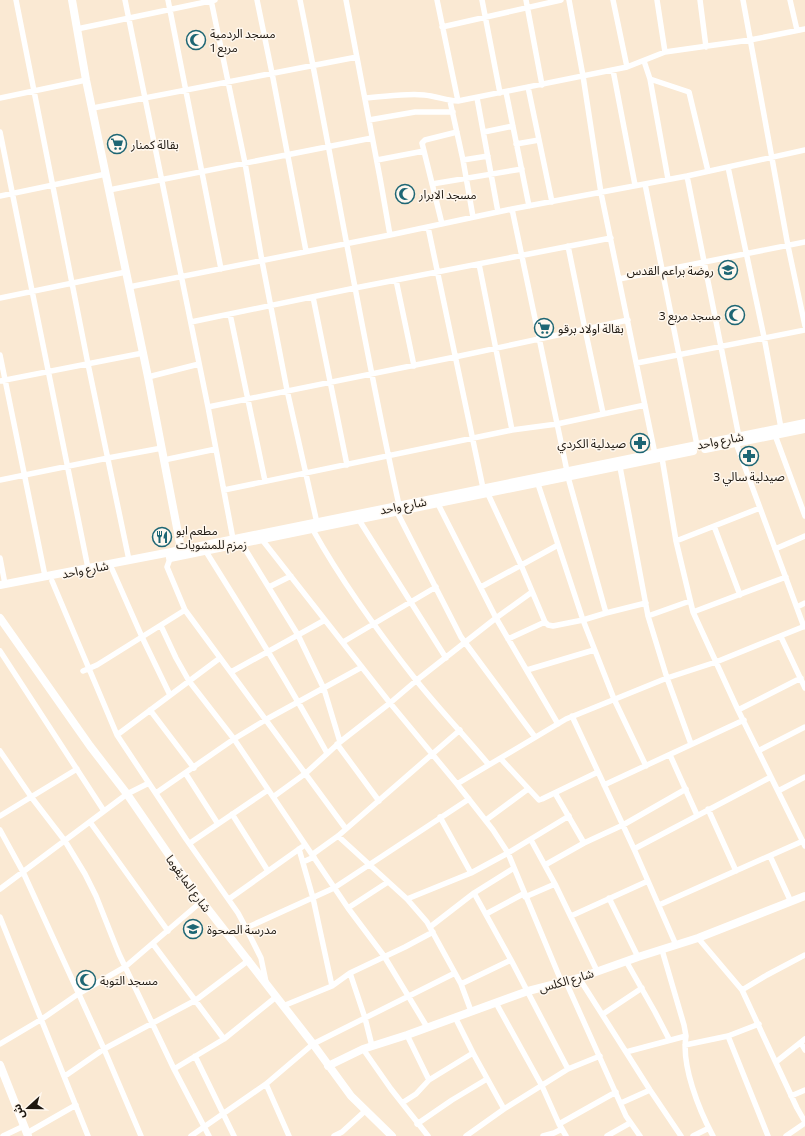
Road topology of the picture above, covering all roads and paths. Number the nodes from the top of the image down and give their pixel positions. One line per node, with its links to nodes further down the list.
1 (16, 0): 42 (street)
2 (72, 0): 24 (street)
3 (125, 0): 22 (street)
4 (168, 0): 20 (street)
5 (212, 0): 20 (street); 39 (street)
6 (256, 0): 35 (street)
7 (300, 0): 32 (street)
8 (346, 0): 30 (street)
9 (437, 0): 23 (street)
10 (482, 0): 21 (street)
11 (526, 0): 19 (street)
12 (561, 0): 19 (street)
13 (569, 0): 36 (street)
14 (613, 0): 33 (street)
15 (657, 0): 29 (street)
16 (700, 0): 28 (street)
17 (744, 0): 27 (street)
18 (790, 0): 26 (street)
19 (527, 7): 21 (street); 40 (street)
20 (169, 9): 22 (street); 43 (street)
21 (485, 16): 23 (street); 44 (street)
22 (129, 18): 24 (street); 48 (street)
23 (442, 27): 50 (street)
24 (77, 29): 38 (street)
25 (805, 29): 26 (street)
26 (797, 30): 27 (street)
27 (750, 40): 28 (street); 67 (street)
28 (706, 47): 29 (street)
29 (665, 52): 31 (street)
30 (357, 57): 32 (street); 46 (street)
31 (644, 61): 33 (street); 37 (street)
32 (313, 66): 35 (street); 61 (street)
33 (627, 67): 34 (street)
34 (613, 70): 36 (street); 84 (street)
35 (272, 73): 39 (street); 65 (street)
36 (583, 76): 40 (street); 86 (street)
37 (650, 79): 74 (street); 79 (street)
38 (86, 80): 42 (street); 51 (street)
39 (227, 82): 43 (street); 70 (street)
40 (542, 85): 41 (street)
41 (528, 87): 44 (street); 59 (street)
42 (33, 91): 45 (street); 83 (street)
43 (186, 91): 48 (street); 73 (street)
44 (503, 92): 47 (street); 54 (street)
45 (0, 98)
46 (365, 98): 49 (street); 53 (street)
47 (477, 98): 50 (street); 57 (street)
48 (145, 99): 51 (street); 80 (street)
49 (450, 101): 50 (street); 52 (street)
50 (458, 101)
51 (93, 108): 75 (street)
52 (453, 112): 53 (street); 56 (street)
53 (369, 120): 58 (street)
54 (513, 126): 57 (street); 60 (street)
55 (0, 132): 62 (street)
56 (457, 132): 64 (street); 69 (street)
57 (484, 132): 66 (street)
58 (372, 138): 61 (street); 68 (street)
59 (539, 140): 60 (street); 89 (street)
60 (516, 144): 72 (street)
61 (329, 147): 65 (street); 99 (street)
62 (2, 150): 87 (street)
63 (805, 150): 67 (street)
64 (424, 151): 68 (street); 81 (street)
65 (288, 155): 70 (street); 102 (street)
66 (488, 156): 69 (street); 76 (street)
67 (772, 157): 71 (street); 101 (street)
68 (377, 160): 96 (street)
69 (463, 160): 78 (street)
70 (245, 163): 73 (street); 105 (street)
71 (728, 166): 74 (street); 103 (street)
72 (522, 169): 76 (street); 90 (street)
73 (202, 171): 80 (street); 108 (street)
74 (708, 171): 77 (street)
75 (106, 174): 83 (street); 85 (street)
76 (492, 174): 78 (street); 92 (street)
77 (687, 176): 79 (street); 106 (street)
78 (467, 179): 81 (street); 93 (street)
79 (668, 179): 82 (street)
80 (162, 180): 85 (street); 112 (street)
81 (432, 184): 94 (street)
82 (645, 184): 84 (street); 109 (street)
83 (53, 185): 87 (street); 115 (street)
84 (635, 185): 86 (street)
85 (109, 190): 110 (street)
86 (602, 193): 89 (street); 97 (street)
87 (13, 194): 88 (street); 118 (street)
88 (0, 196)
89 (552, 202): 90 (street)
90 (529, 206): 91 (street)
91 (512, 209): 92 (street); 104 (street)
92 (498, 212): 93 (street)
93 (473, 217): 94 (street)
94 (442, 224): 95 (street)
95 (428, 227): 96 (street); 111 (street)
96 (390, 235): 99 (street)
97 (611, 238): 100 (street); 113 (street)
98 (805, 242): 101 (street)
99 (347, 243): 102 (street); 117 (street)
100 (568, 246): 104 (street); 126 (street)
101 (788, 246): 103 (street); 125 (street)
102 (306, 251): 105 (street)
103 (746, 254): 106 (street); 128 (street)
104 (523, 256): 107 (street); 129 (street)
105 (262, 261): 108 (street); 121 (street)
106 (705, 263): 109 (street); 130 (street)
107 (479, 264): 111 (street); 131 (street)
108 (221, 269): 112 (street)
109 (662, 271): 113 (street); 134 (street)
110 (126, 272): 115 (street); 116 (street)
111 (438, 272): 114 (street); 135 (street)
112 (181, 277): 116 (street); 124 (street)
113 (619, 279): 123 (street)
114 (396, 280): 117 (street); 139 (street)
115 (72, 282): 118 (street); 137 (street)
116 (129, 287): 132 (street)
117 (355, 288): 119 (street); 141 (street)
118 (32, 291): 120 (street); 140 (street)
119 (313, 297): 121 (street); 144 (street)
120 (0, 298)
121 (271, 306): 122 (street); 145 (street)
122 (230, 314): 124 (street); 146 (street)
123 (628, 320): 126 (street); 136 (street)
124 (191, 322): 138 (street)
125 (805, 326)
126 (585, 329): 129 (street); 149 (street)
127 (805, 330): 128 (street)
128 (764, 337): 130 (street); 152 (street)
129 (539, 338): 131 (street); 151 (street)
130 (721, 346): 134 (street); 157 (street)
131 (495, 348): 135 (street); 154 (street)
132 (143, 353): 137 (street); 142 (street)
133 (0, 354): 143 (street)
134 (679, 355): 136 (street); 158 (street)
135 (454, 357): 139 (street); 156 (street)
136 (637, 363): 147 (street)
137 (88, 364): 140 (street); 164 (street)
138 (199, 364): 142 (street); 148 (street)
139 (414, 366): 141 (street)
140 (48, 371): 143 (street); 167 (street)
141 (371, 374): 144 (street); 162 (street)
142 (148, 377): 159 (street)
143 (2, 380): 171 (street)
144 (331, 382): 145 (street); 166 (street)
145 (287, 390): 146 (street); 169 (street)
146 (248, 398): 148 (street); 173 (street)
147 (645, 405): 149 (street); 163 (street)
148 (208, 407): 160 (street)
149 (604, 413): 151 (street)
150 (805, 423): 152 (street, شارع واحد)
151 (557, 424): 154 (street); 170 (street)
152 (781, 428): 157 (street, شارع واحد)
153 (805, 429): 155 (street, شارع واحد)
154 (512, 430): 156 (street)
155 (775, 435): 157 (street, شارع واحد); 181 (street)
156 (472, 439): 162 (street); 176 (street)
157 (737, 440): 158 (street, شارع واحد); 161 (street, شارع واحد); 179 (street)
158 (697, 445): 161 (street, شارع واحد)
159 (162, 448): 164 (street); 165 (street)
160 (216, 449): 165 (street); 175 (street)
161 (689, 450): 163 (street, شارع واحد)
162 (388, 456): 166 (street); 180 (street)
163 (658, 456): 168 (street, شارع واحد); 170 (street, شارع واحد); 188 (street)
164 (108, 458): 167 (street); 196 (street)
165 (164, 460): 193 (street)
166 (347, 465): 169 (street)
167 (67, 466): 171 (street); 198 (street)
168 (620, 467): 170 (street, شارع واحد); 211 (street)
169 (306, 473): 173 (street); 183 (street)
170 (568, 474): 174 (street, شارع واحد); 176 (street, شارع واحد); 216 (street)
171 (24, 475): 172 (street); 202 (street)
172 (0, 480)
173 (265, 481): 175 (street)
174 (538, 484): 176 (street, شارع واحد); 190 (street)
175 (224, 490): 187 (street)
176 (485, 491): 177 (street, شارع واحد); 197 (street)
177 (475, 493): 178 (street, شارع واحد); 180 (street, شارع واحد)
178 (438, 504): 180 (street, شارع واحد); 206 (street)
179 (760, 508): 184 (street); 192 (street)
180 (398, 509): 182 (street, شارع واحد); 183 (street, شارع واحد); 205 (street)
181 (805, 516)
182 (360, 520): 183 (street, شارع واحد); 210 (street)
183 (315, 526): 186 (street, شارع واحد); 223 (street)
184 (714, 526): 188 (street); 208 (street)
185 (805, 536): 192 (street)
186 (260, 537): 187 (street, شارع واحد); 189 (street, شارع واحد); 200 (street)
187 (233, 539): 193 (street, شارع واحد)
188 (676, 541): 209 (street)
189 (242, 544): 191 (street, شارع واحد); 204 (street)
190 (558, 545): 197 (street); 221 (street)
191 (205, 550): 193 (street, شارع واحد); 234 (street)
192 (775, 550): 201 (street)
193 (182, 553): 194 (street, شارع واحد)
194 (171, 555): 196 (street, شارع واحد); 199 (street, شارع واحد); 214 (street)
195 (0, 558): 203 (street)
196 (129, 560): 198 (street, شارع واحد)
197 (521, 565): 206 (street); 207 (street)
198 (88, 568): 202 (street, شارع واحد)
199 (112, 569): 202 (street, شارع واحد); 228 (street)
200 (291, 576): 204 (street); 220 (street)
201 (786, 577): 208 (street); 213 (street)
202 (48, 578): 203 (street, شارع واحد); 239 (street)
203 (2, 587)
204 (269, 587): 226 (street)
205 (436, 587): 210 (street); 231 (street)
206 (480, 587): 219 (street)
207 (532, 592): 219 (street); 222 (street)
208 (740, 595): 215 (street)
209 (690, 601): 215 (street); 217 (street)
210 (411, 603): 223 (street); 236 (street)
211 (646, 603): 216 (street); 217 (street)
212 (805, 603): 213 (street)
213 (797, 607): 225 (street)
214 (185, 610): 224 (street); 235 (street)
215 (693, 612): 237 (street)
216 (606, 613): 221 (street)
217 (648, 616): 243 (street)
218 (0, 618): 289 (street, شارع المايقوما)
219 (496, 618): 229 (street); 231 (street)
220 (325, 620): 226 (street); 230 (street)
221 (583, 620): 222 (street); 232 (street)
222 (545, 622): 229 (street)
223 (375, 625): 230 (street); 245 (street)
224 (161, 626): 228 (street); 246 (street)
225 (805, 627): 227 (street)
226 (298, 635): 234 (street); 248 (street)
227 (781, 636): 237 (street); 244 (street)
228 (142, 637): 239 (street); 249 (street)
229 (508, 639): 240 (street)
230 (343, 642): 238 (street)
231 (465, 642): 236 (street); 262 (street)
232 (594, 650): 240 (street); 250 (street)
233 (0, 651): 275 (street)
234 (269, 652): 242 (street); 251 (street)
235 (220, 658): 242 (street); 246 (street)
236 (446, 658): 245 (street)
237 (716, 662): 243 (street); 254 (street)
238 (362, 667): 248 (street); 252 (street)
239 (90, 668): 241 (street); 261 (street)
240 (527, 670): 258 (street)
241 (83, 672)
242 (231, 672): 256 (street)
243 (667, 678): 250 (street); 265 (street)
244 (801, 678): 247 (street); 254 (street)
245 (416, 680): 252 (street); 260 (street)
246 (189, 681): 249 (street); 263 (street)
247 (805, 688)
248 (324, 689): 251 (street); 264 (street)
249 (170, 695): 253 (street)
250 (614, 700): 255 (street); 273 (street)
251 (299, 702): 256 (street); 268 (street)
252 (390, 703): 264 (street); 269 (street)
253 (150, 710): 261 (street); 274 (street)
254 (738, 710): 257 (street)
255 (572, 716): 258 (street); 276 (street)
256 (267, 719): 263 (street); 277 (street)
257 (744, 720): 265 (street); 267 (street)
258 (558, 724): 262 (street)
259 (805, 727): 267 (street)
260 (460, 730): 269 (street); 272 (street)
261 (117, 735): 281 (street)
262 (535, 738): 271 (street)
263 (234, 739): 274 (street); 286 (street)
264 (339, 743): 268 (street); 294 (street)
265 (691, 744): 270 (street)
266 (0, 751): 292 (street)
267 (758, 751): 279 (street)
268 (327, 753): 277 (street)
269 (433, 754): 282 (street); 294 (street)
270 (670, 755): 273 (street); 285 (street)
271 (501, 759): 272 (street); 284 (street)
272 (489, 765): 282 (street)
273 (646, 766): 283 (street)
274 (194, 768): 278 (street)
275 (78, 769): 292 (street); 296 (street)
276 (598, 772): 283 (street); 288 (street)
277 (306, 773): 291 (street); 306 (street)
278 (186, 774): 290 (street); 304 (street)
279 (771, 777): 287 (street); 295 (street)
280 (805, 777): 287 (street)
281 (150, 783): 289 (street); 290 (street)
282 (457, 784): 293 (street)
283 (604, 785): 305 (street)
284 (528, 789): 288 (street); 302 (street)
285 (686, 789): 298 (street); 305 (street)
286 (268, 790): 291 (street); 297 (street)
287 (778, 791): 314 (street)
288 (555, 793): 300 (street)
289 (127, 794): 296 (street); 340 (street, شارع المايقوما)
290 (156, 794): 311 (street)
291 (273, 797): 313 (street)
292 (32, 798): 299 (street); 310 (street)
293 (469, 799): 301 (street); 302 (street)
294 (379, 801): 306 (street)
295 (708, 809): 298 (street); 325 (street)
296 (104, 811): 303 (street)
297 (232, 814): 304 (street); 324 (street)
298 (697, 815): 316 (street)
299 (0, 816)
300 (569, 816): 309 (street); 312 (street)
301 (440, 817): 321 (street); 327 (street)
302 (486, 820): 317 (street)
303 (90, 822): 310 (street); 349 (street)
304 (218, 824): 311 (street)
305 (623, 825): 312 (street); 316 (street)
306 (346, 829): 308 (street)
307 (0, 830): 326 (street)
308 (338, 836): 318 (street); 321 (street)
309 (531, 840): 317 (street); 322 (street)
310 (65, 841): 326 (street); 360 (street)
311 (190, 843): 338 (street)
312 (584, 843): 322 (street)
313 (306, 844): 315 (street); 318 (street)
314 (804, 844): 319 (street)
315 (299, 849): 320 (street); 324 (street)
316 (634, 849): 328 (street)
317 (508, 854): 323 (street); 327 (street)
318 (314, 856): 320 (street); 331 (street)
319 (770, 856): 325 (street); 341 (street)
320 (303, 862): 336 (street)
321 (369, 865): 329 (street); 331 (street)
322 (545, 865): 330 (street)
323 (514, 868): 333 (street); 334 (street)
324 (268, 871): 338 (street)
325 (736, 871): 342 (street)
326 (23, 872): 332 (street); 372 (street)
327 (471, 872): 339 (street)
328 (648, 881): 337 (street); 342 (street)
329 (388, 882): 339 (street); 343 (street)
330 (555, 884): 334 (street); 345 (street)
331 (334, 888): 336 (street); 343 (street)
332 (0, 889)
333 (474, 892): 344 (street); 348 (street)
334 (524, 895): 344 (street); 365 (street)
335 (805, 896): 341 (street, شارع الكلس)
336 (313, 898): 347 (street); 368 (street)
337 (609, 898): 345 (street); 356 (street)
338 (229, 899): 347 (street)
339 (407, 899): 348 (street)
340 (202, 901): 349 (street); 357 (street, شارع المايقوما)
341 (791, 902): 350 (street, شارع الكلس)
342 (659, 905): 352 (street)
343 (348, 908): 355 (street)
344 (486, 914): 358 (street)
345 (570, 916): 361 (street)
346 (0, 917): 382 (street)
347 (246, 928): 366 (street)
348 (431, 930): 355 (street); 363 (street)
349 (168, 931): 351 (street)
350 (698, 938): 352 (street, شارع الكلس); 370 (street)
351 (153, 944): 360 (street); 375 (street)
352 (676, 945): 353 (street, شارع الكلس)
353 (662, 950): 356 (street, شارع الكلس); 387 (street)
354 (805, 955): 370 (street)
355 (384, 956): 362 (street); 373 (street)
356 (638, 957): 359 (street, شارع الكلس)
357 (249, 960): 366 (street, شارع المايقوما); 375 (street)
358 (511, 960): 367 (street); 371 (street)
359 (626, 961): 361 (street, شارع الكلس); 369 (street)
360 (125, 967): 372 (street); 383 (street)
361 (597, 971): 364 (street, شارع الكلس)
362 (350, 973): 368 (street); 381 (street)
363 (455, 973): 367 (street); 373 (street)
364 (579, 978): 365 (street, شارع الكلس); 379 (street)
365 (564, 982): 371 (street, شارع الكلس); 402 (street)
366 (266, 984): 374 (street, شارع المايقوما)
367 (461, 984): 378 (street)
368 (332, 986): 377 (street)
369 (642, 988): 379 (street); 390 (street)
370 (742, 990): 384 (street)
371 (528, 991): 376 (street, شارع الكلس); 407 (street)
372 (78, 994): 382 (street); 396 (street)
373 (409, 996): 381 (street); 385 (street)
374 (276, 997): 377 (street, شارع المايقوما); 389 (street)
375 (196, 1000): 383 (street); 389 (street)
376 (496, 1003): 378 (street, شارع الكلس); 412 (street)
377 (283, 1006): 393 (street, شارع المايقوما)
378 (471, 1011): 380 (street, شارع الكلس)
379 (602, 1014): 399 (street)
380 (455, 1017): 385 (street, شارع الكلس); 400 (street)
381 (365, 1018): 393 (street); 395 (street)
382 (42, 1020): 392 (street); 408 (street)
383 (152, 1024): 396 (street); 406 (street)
384 (759, 1024): 388 (street); 403 (street)
385 (427, 1027): 386 (street, شارع الكلس)
386 (407, 1035): 395 (street, شارع الكلس); 410 (street)
387 (686, 1036): 390 (street); 394 (street)
388 (728, 1036): 394 (street); 449 (street)
389 (224, 1039): 401 (street)
390 (669, 1040): 399 (street)
391 (803, 1041): 398 (street); 403 (street)
392 (0, 1044)
393 (314, 1044): 405 (street, شارع المايقوما); 411 (street)
394 (685, 1045): 428 (street)
395 (372, 1046): 397 (street, شارع الكلس)
396 (104, 1049): 408 (street); 433 (street)
397 (363, 1049): 405 (street, شارع الكلس); 418 (street)
398 (805, 1050)
399 (626, 1052): 413 (street)
400 (473, 1053): 409 (street); 410 (street)
401 (195, 1056): 406 (street); 422 (street)
402 (600, 1056): 407 (street); 415 (street)
403 (776, 1062): 416 (street)
404 (0, 1065): 429 (street)
405 (328, 1066): 421 (street, شارع المايقوما)
406 (174, 1069): 427 (street)
407 (568, 1070): 412 (street)
408 (65, 1076): 419 (street)
409 (487, 1079): 420 (street); 425 (street)
410 (429, 1080): 418 (street)
411 (266, 1084): 422 (street); 437 (street)
412 (542, 1086): 420 (street); 426 (street)
413 (650, 1090): 417 (street); 446 (street)
414 (805, 1090): 416 (street)
415 (616, 1092): 417 (street); 426 (street)
416 (791, 1096): 423 (street)
417 (621, 1102): 424 (street)
418 (402, 1103): 425 (street)
419 (76, 1105): 429 (street); 432 (street)
420 (504, 1109): 441 (street)
421 (365, 1112): 430 (street); 439 (street, شارع المايقوما)
422 (224, 1114): 427 (street); 436 (street)
423 (805, 1122): 450 (street)
424 (630, 1123): 444 (street); 445 (street)
425 (417, 1124): 440 (street)
426 (560, 1126): 442 (street); 443 (street)
427 (205, 1127): 434 (street); 435 (street)
428 (709, 1128): 447 (street); 448 (street)
429 (26, 1132): 431 (street)
430 (343, 1134): 438 (street)
431 (3, 1136)
432 (88, 1136)
433 (142, 1136)
434 (191, 1136)
435 (209, 1136)
436 (234, 1136)
437 (289, 1136)
438 (334, 1136)
439 (392, 1136)
440 (428, 1136)
441 (466, 1136)
442 (543, 1136)
443 (566, 1136)
444 (607, 1136)
445 (640, 1136)
446 (681, 1136)
447 (693, 1136)
448 (713, 1136)
449 (768, 1136)
450 (786, 1136)

